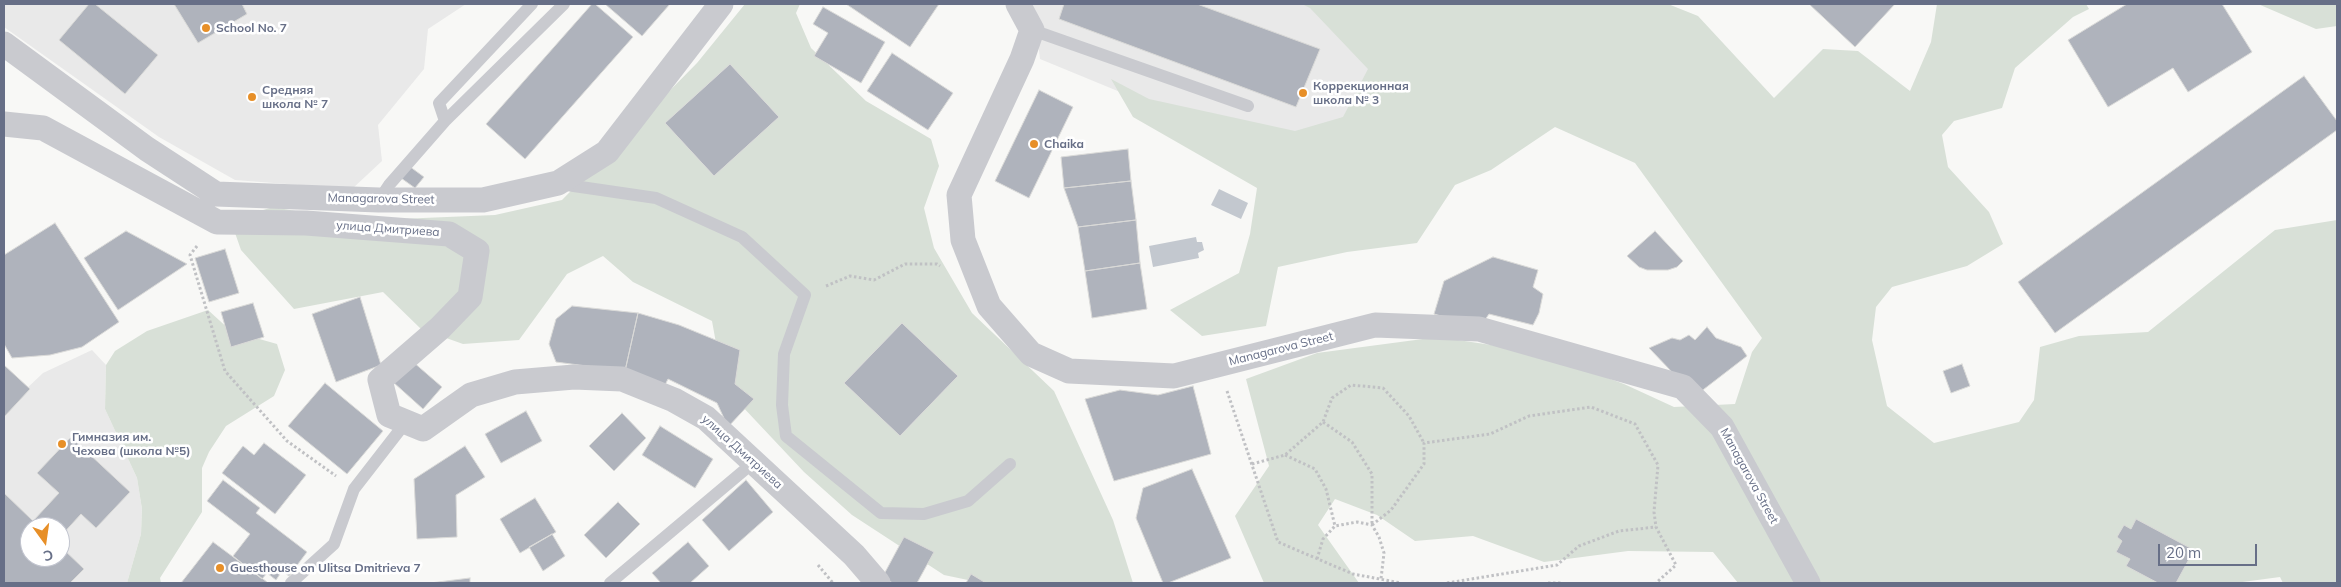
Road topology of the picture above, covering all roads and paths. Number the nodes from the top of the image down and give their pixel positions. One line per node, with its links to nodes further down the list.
1 (532, 4): 8 (lane)
2 (564, 4): 8 (lane)
3 (721, 4): 10 (street, Managarova Street)
4 (1018, 4): 5 (street)
5 (1032, 30): 7 (lane); 15 (street, Managarova Street)
6 (4, 44): 11 (street, Managarova Street)
7 (1248, 106)
8 (445, 121): 11 (lane)
9 (4, 124): 16 (street)
10 (558, 183): 11 (street, Managarova Street); 21 (lane)
11 (379, 200)
12 (190, 255): 23 (path)
13 (943, 270): 14 (path)
14 (850, 276)
15 (1218, 365): 22 (path); 37 (street, Managarova Street)
16 (406, 422): 20 (street, улица Дмитриева); 23 (lane)
17 (1323, 422): 18 (path); 19 (path); 24 (path)
18 (1424, 443): 24 (path); 26 (path)
19 (1284, 455): 22 (path); 25 (path)
20 (754, 462): 30 (lane); 31 (street, улица Дмитриева)
21 (1010, 464)
22 (1252, 464): 27 (path)
23 (354, 489): 29 (lane)
24 (1372, 525): 25 (path); 28 (path)
25 (1335, 526): 27 (path)
26 (1656, 526): 33 (path); 36 (path)
27 (1317, 559): 28 (path)
28 (1380, 579): 32 (path)
29 (291, 583)
30 (610, 583)
31 (878, 583)
32 (1401, 583)
33 (1447, 583)
34 (1548, 583): 35 (path)
35 (1561, 583)
36 (1656, 583)
37 (1808, 583)

